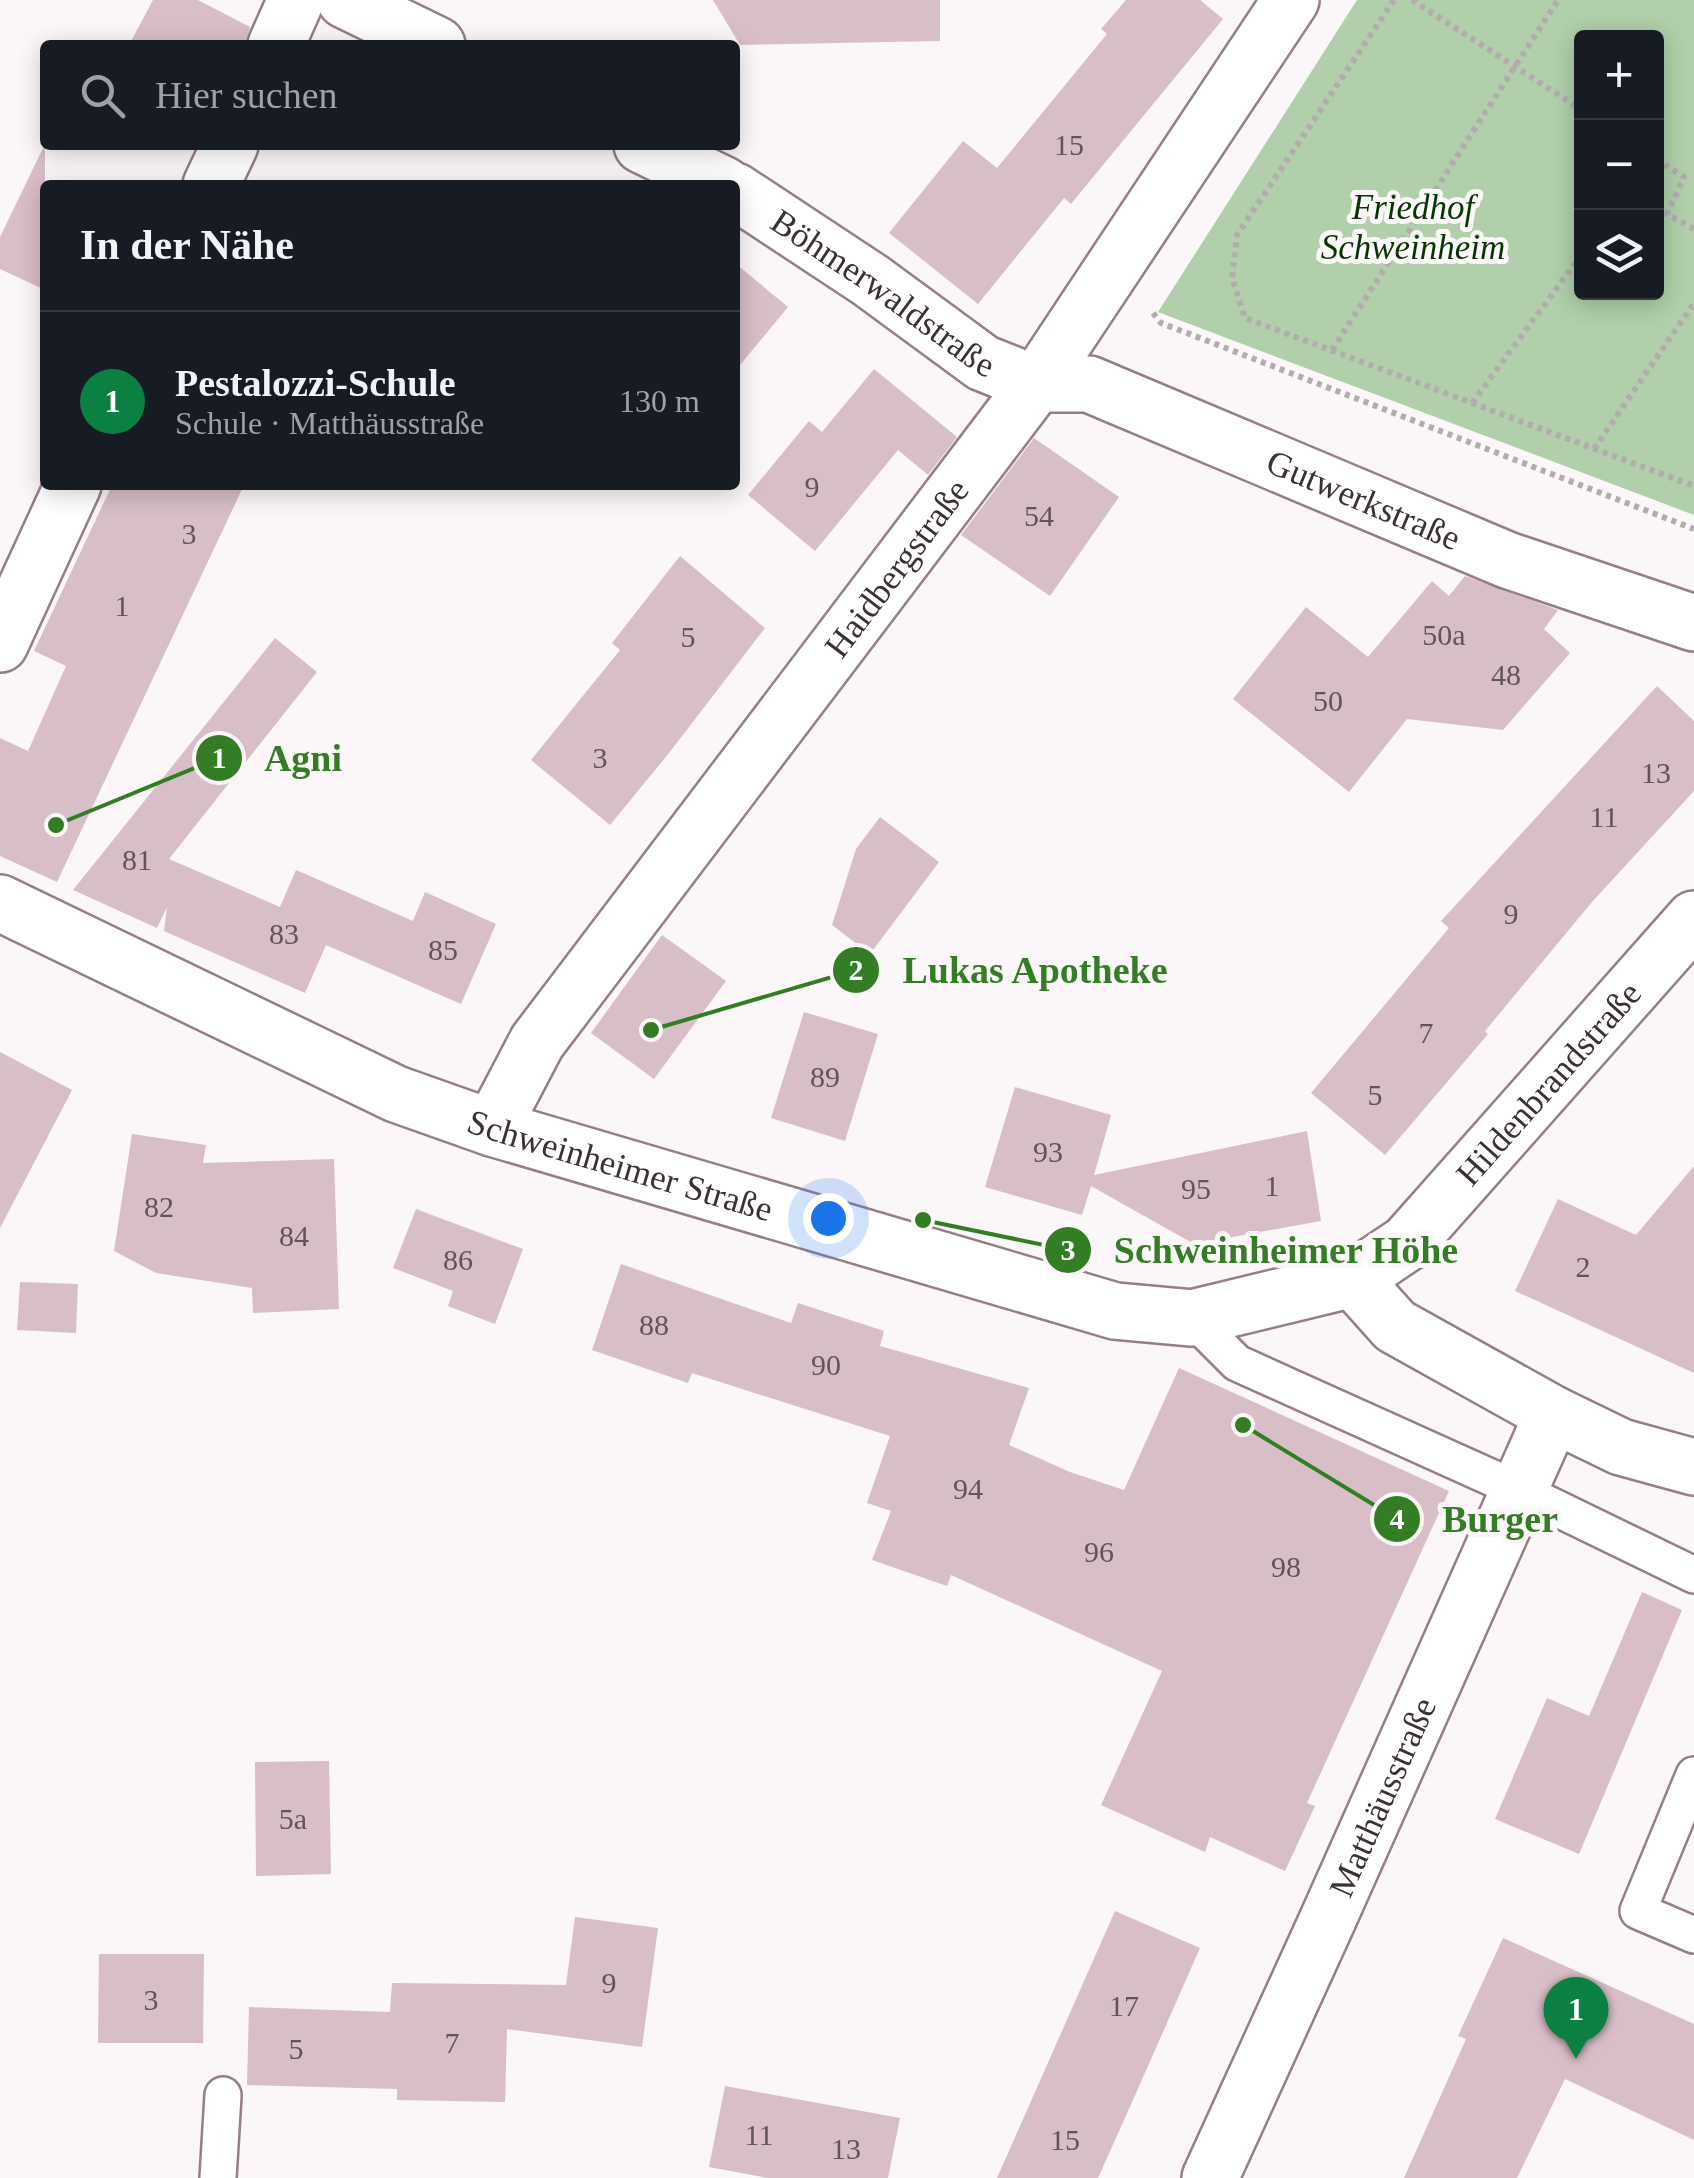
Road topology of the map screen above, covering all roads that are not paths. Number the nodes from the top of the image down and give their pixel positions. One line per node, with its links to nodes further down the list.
1 (296, 0): 4 (street)
2 (345, 0): 5 (street)
3 (1291, 0): 11 (street, Haidbergstraße)
4 (278, 40)
5 (427, 40)
6 (228, 150): 8 (street)
7 (652, 150): 9 (street)
8 (213, 180)
9 (714, 180)
10 (740, 193): 11 (street, Böhmerwaldstraße)
11 (1036, 384): 13 (street, Gutwerkstraße); 17 (street, Haidbergstraße)
12 (71, 490): 14 (street)
13 (1694, 623)
14 (0, 644)
15 (0, 903): 17 (street, Schweinheimer Straße)
16 (1694, 920): 18 (street, Hildenbrandstraße)
17 (492, 1128): 19 (street, Schweinheimer Straße)
18 (1353, 1279): 19 (street, Schweinheimer Straße); 20 (street)
19 (1192, 1318): 22 (lane)
20 (1553, 1414): 21 (street); 22 (street, Matthäusstraße)
21 (1694, 1466)
22 (1519, 1490): 23 (lane); 28 (street, Matthäusstraße)
23 (1694, 1575)
24 (1694, 1775): 25 (lane)
25 (1694, 1935)
26 (223, 2096): 27 (lane)
27 (218, 2178)
28 (1210, 2178)

